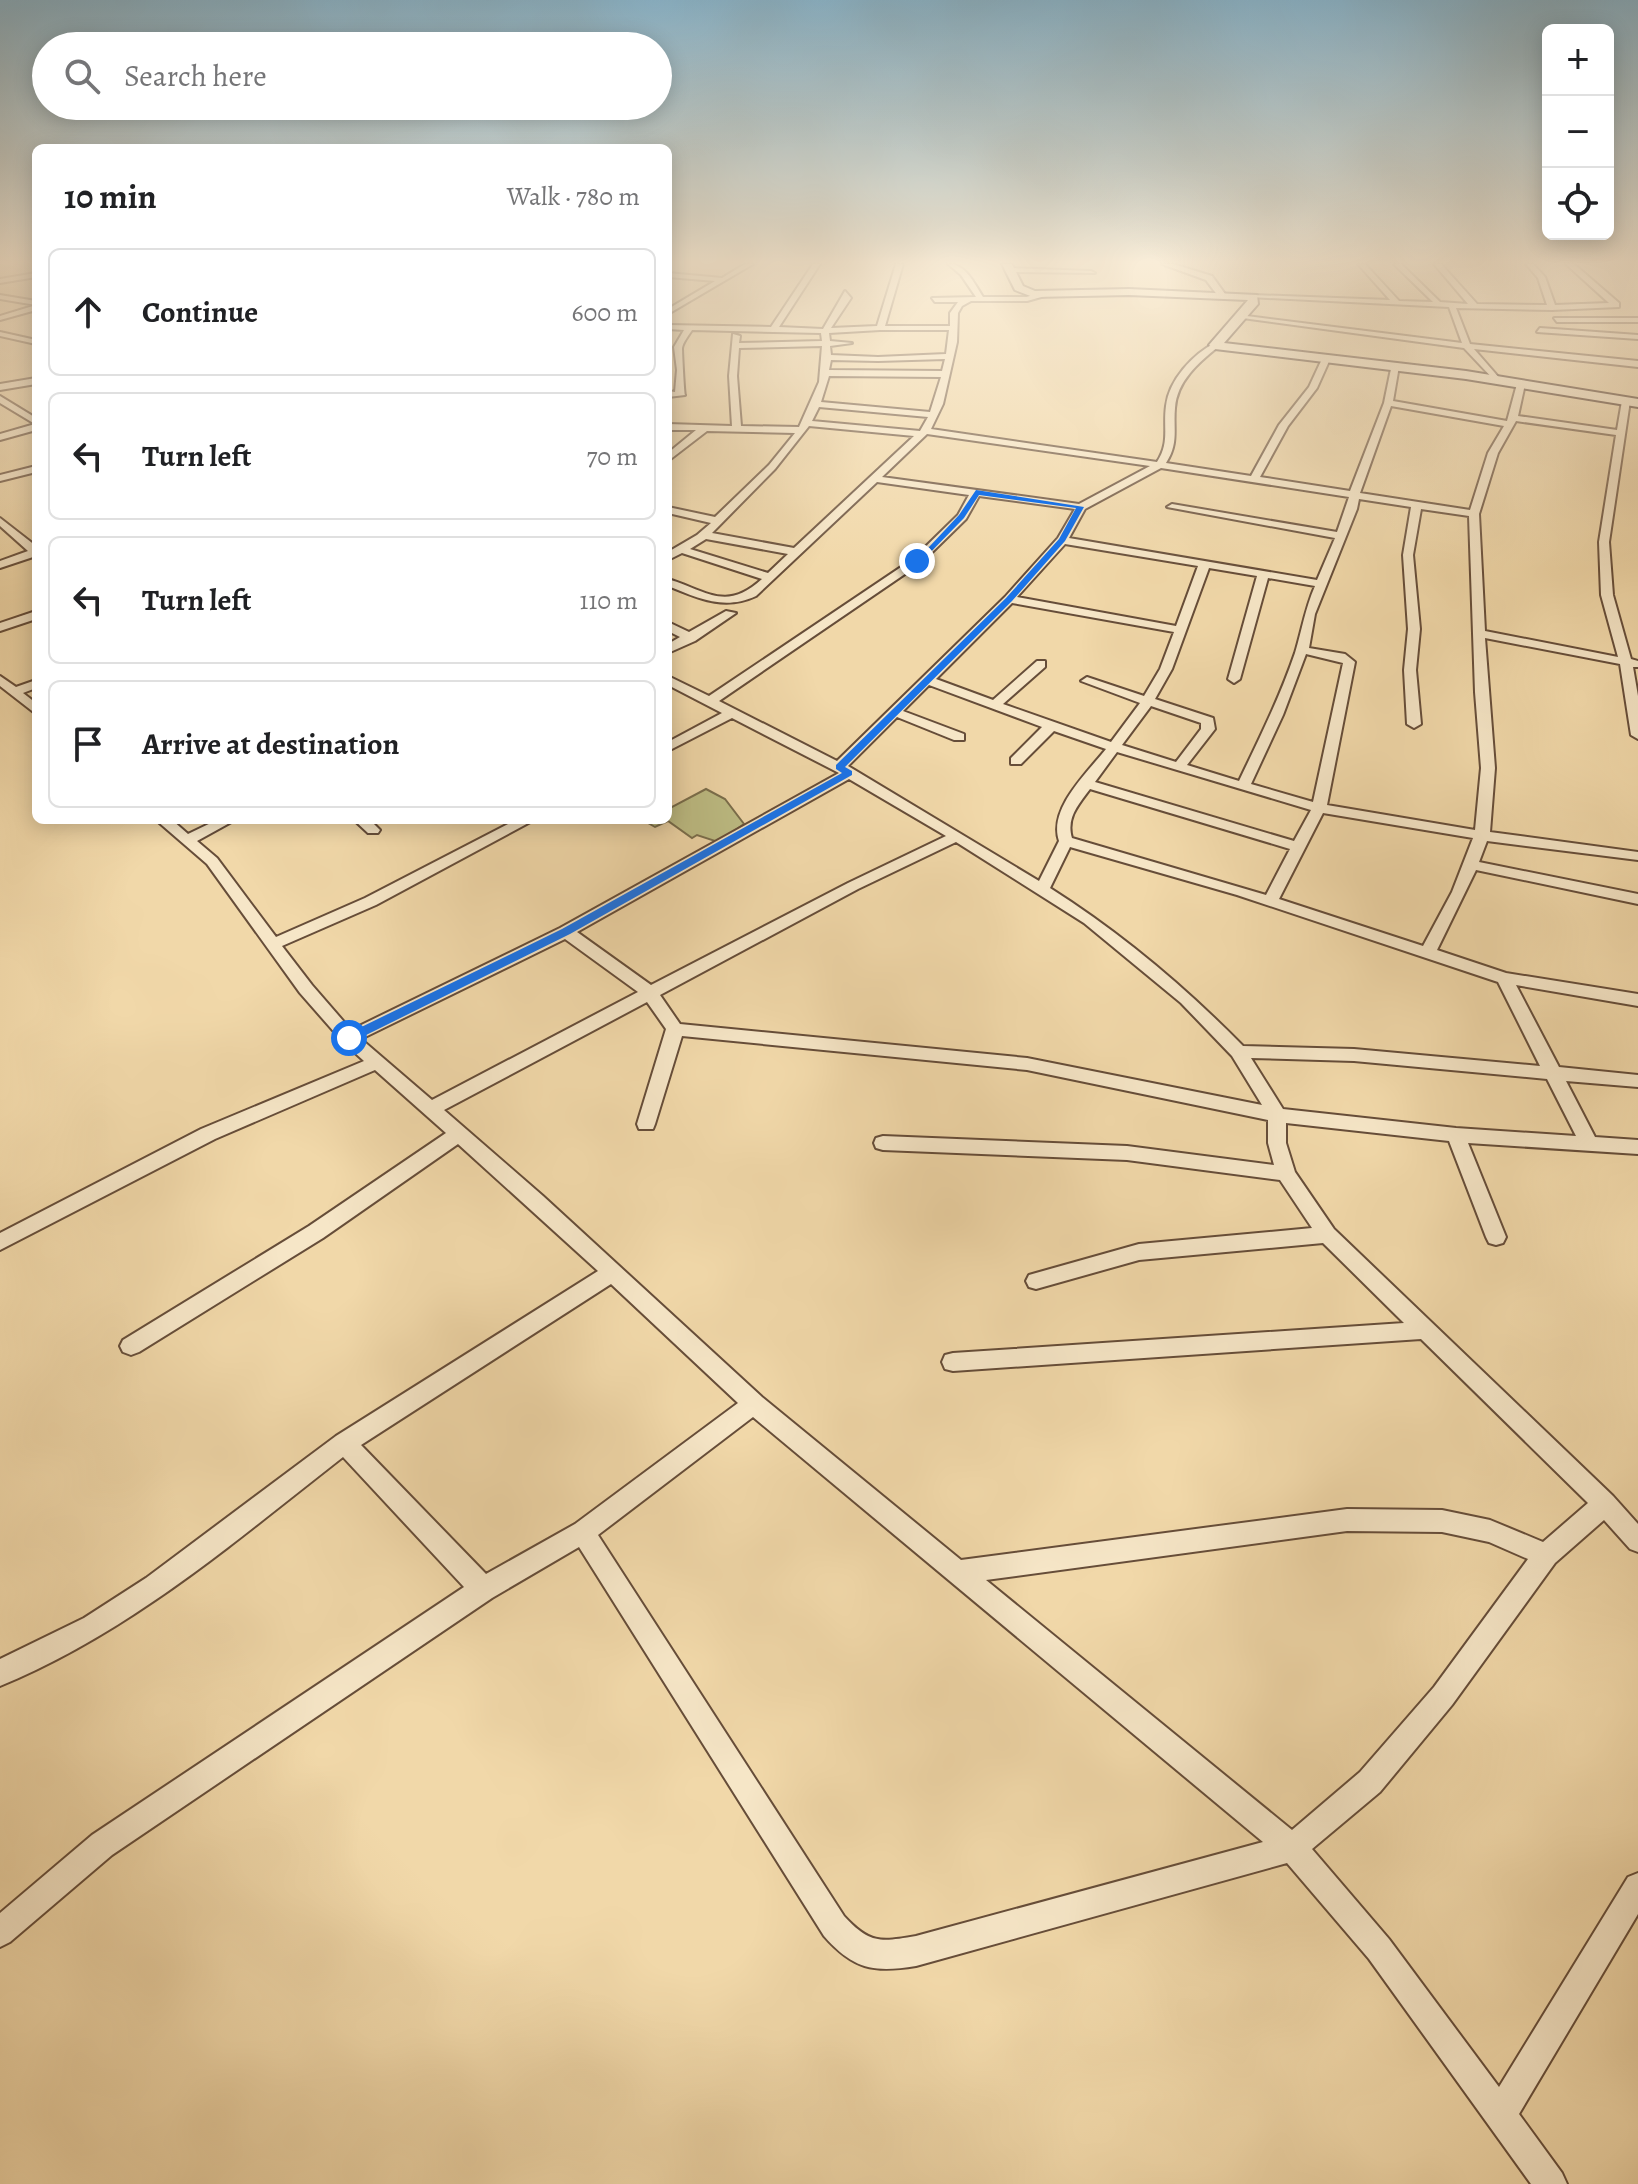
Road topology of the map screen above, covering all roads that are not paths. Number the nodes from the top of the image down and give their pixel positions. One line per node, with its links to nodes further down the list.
1 (680, 366): 15 (street)
2 (734, 366): 27 (street)
3 (829, 366): 9 (street)
4 (947, 366): 10 (street)
5 (1189, 366): 32 (street)
6 (1323, 366): 34 (street)
7 (1395, 366): 11 (street); 18 (street)
8 (1485, 366): 11 (street)
9 (828, 373): 10 (street); 19 (street)
10 (945, 374): 20 (street)
11 (1497, 380): 13 (street)
12 (32, 382): 14 (street)
13 (1521, 384): 17 (street); 22 (street)
14 (0, 387)
15 (672, 394)
16 (0, 399): 21 (street)
17 (1632, 402): 29 (street)
18 (1388, 403): 22 (street); 38 (street)
19 (815, 404): 20 (street); 25 (street)
20 (934, 415): 28 (street)
21 (32, 421)
22 (1512, 421): 29 (street); 43 (street)
23 (32, 425): 30 (street)
24 (672, 427): 26 (street)
25 (802, 427): 27 (street); 28 (street); 45 (street)
26 (705, 428): 27 (street); 31 (street)
27 (737, 428)
28 (923, 433): 32 (street); 36 (street)
29 (1619, 433): 70 (street)
30 (0, 437)
31 (672, 455)
32 (1160, 465): 34 (street); 40 (street)
33 (32, 470): 35 (street)
34 (1255, 477): 38 (street)
35 (0, 478)
36 (876, 479): 37 (street); 51 (street)
37 (976, 492): 40 (street); 80 (street)
38 (1354, 495): 39 (street); 47 (street)
39 (1416, 505): 43 (street); 85 (street)
40 (1081, 507): 48 (street)
41 (1172, 507): 47 (street)
42 (672, 511): 45 (street)
43 (1474, 514): 66 (street)
44 (0, 521): 49 (street)
45 (717, 521): 46 (street)
46 (704, 535): 50 (street); 51 (street)
47 (1341, 536): 59 (street)
48 (1062, 540): 55 (street); 60 (street)
49 (32, 549)
50 (680, 549): 53 (street); 57 (street)
51 (797, 552): 57 (street)
52 (32, 553): 54 (street)
53 (672, 554)
54 (0, 565)
55 (1204, 566): 56 (street); 65 (street)
56 (1263, 575): 59 (street); 72 (street)
57 (771, 578): 58 (street)
58 (672, 583)
59 (1322, 584): 69 (street)
60 (1009, 599): 65 (street); 74 (street)
61 (730, 613): 67 (street)
62 (32, 616): 63 (street)
63 (0, 627)
64 (672, 628): 67 (street)
65 (1180, 630): 79 (street)
66 (1479, 633): 70 (street); 102 (street)
67 (691, 638): 68 (street)
68 (672, 647)
69 (1302, 650): 95 (street); 96 (street)
70 (1632, 663): 87 (street)
71 (1041, 664): 81 (street)
72 (1234, 679)
73 (0, 680): 78 (street)
74 (928, 680): 81 (street); 83 (street)
75 (1087, 681): 79 (street)
76 (672, 682): 80 (street)
77 (32, 685): 78 (street)
78 (14, 692): 82 (street)
79 (1147, 701): 90 (street); 92 (street)
80 (708, 702): 84 (street)
81 (994, 706): 86 (street)
82 (32, 707)
83 (895, 712): 88 (street); 93 (street)
84 (731, 713): 89 (street); 93 (street)
85 (1414, 724)
86 (1051, 726): 90 (street); 91 (street)
87 (1638, 735)
88 (959, 737)
89 (672, 745)
90 (1116, 747): 92 (street); 94 (street)
91 (1016, 761)
92 (1179, 767): 95 (street)
93 (844, 770): 103 (street); 112 (street)
94 (1086, 784): 105 (street); 106 (street)
95 (1243, 786): 96 (street)
96 (1319, 808): 102 (street); 106 (street)
97 (168, 824): 104 (street)
98 (220, 824): 104 (street)
99 (366, 824): 101 (street)
100 (518, 824): 113 (street)
101 (373, 830)
102 (1482, 835): 107 (street); 108 (street)
103 (957, 836): 109 (street); 116 (street)
104 (189, 839): 113 (street)
105 (1066, 841): 109 (street); 111 (street)
106 (1299, 847): 111 (street)
107 (1638, 856)
108 (1471, 865): 110 (street); 114 (street)
109 (1043, 888): 120 (street)
110 (1638, 899)
111 (1270, 901): 114 (street)
112 (566, 932): 116 (street); 119 (street)
113 (274, 943): 119 (street)
114 (1427, 953): 115 (street)
115 (1504, 978): 117 (street); 122 (street)
116 (649, 992): 118 (street); 124 (street)
117 (1638, 1000)
118 (675, 1029): 125 (street); 126 (street)
119 (349, 1038): 121 (street)
120 (1238, 1052): 122 (street); 125 (street)
121 (378, 1062): 124 (street); 135 (street)
122 (1553, 1072): 123 (street); 130 (street)
123 (1638, 1081)
124 (432, 1108): 127 (street)
125 (1277, 1115): 128 (street); 132 (street)
126 (646, 1124)
127 (460, 1133): 136 (street); 139 (street)
128 (1456, 1135): 130 (street); 134 (street)
129 (883, 1143): 132 (street)
130 (1589, 1143): 131 (street)
131 (1638, 1147)
132 (1286, 1174): 133 (street)
133 (1327, 1235): 137 (street); 138 (street)
134 (1496, 1237)
135 (0, 1242)
136 (613, 1272): 141 (street); 142 (street)
137 (1036, 1281)
138 (1427, 1330): 140 (street); 143 (street)
139 (131, 1346)
140 (953, 1362)
141 (754, 1404): 144 (street); 147 (street)
142 (344, 1443): 148 (street); 149 (street)
143 (1605, 1504): 145 (street); 146 (street)
144 (583, 1532): 148 (street); 150 (street)
145 (1638, 1541)
146 (1546, 1555): 147 (street); 150 (street)
147 (960, 1572): 150 (street)
148 (483, 1589): 152 (street)
149 (0, 1673)
150 (1292, 1848): 153 (street)
151 (1638, 1887): 153 (street)
152 (0, 1932)
153 (1502, 2112): 154 (street)
154 (1551, 2184)

